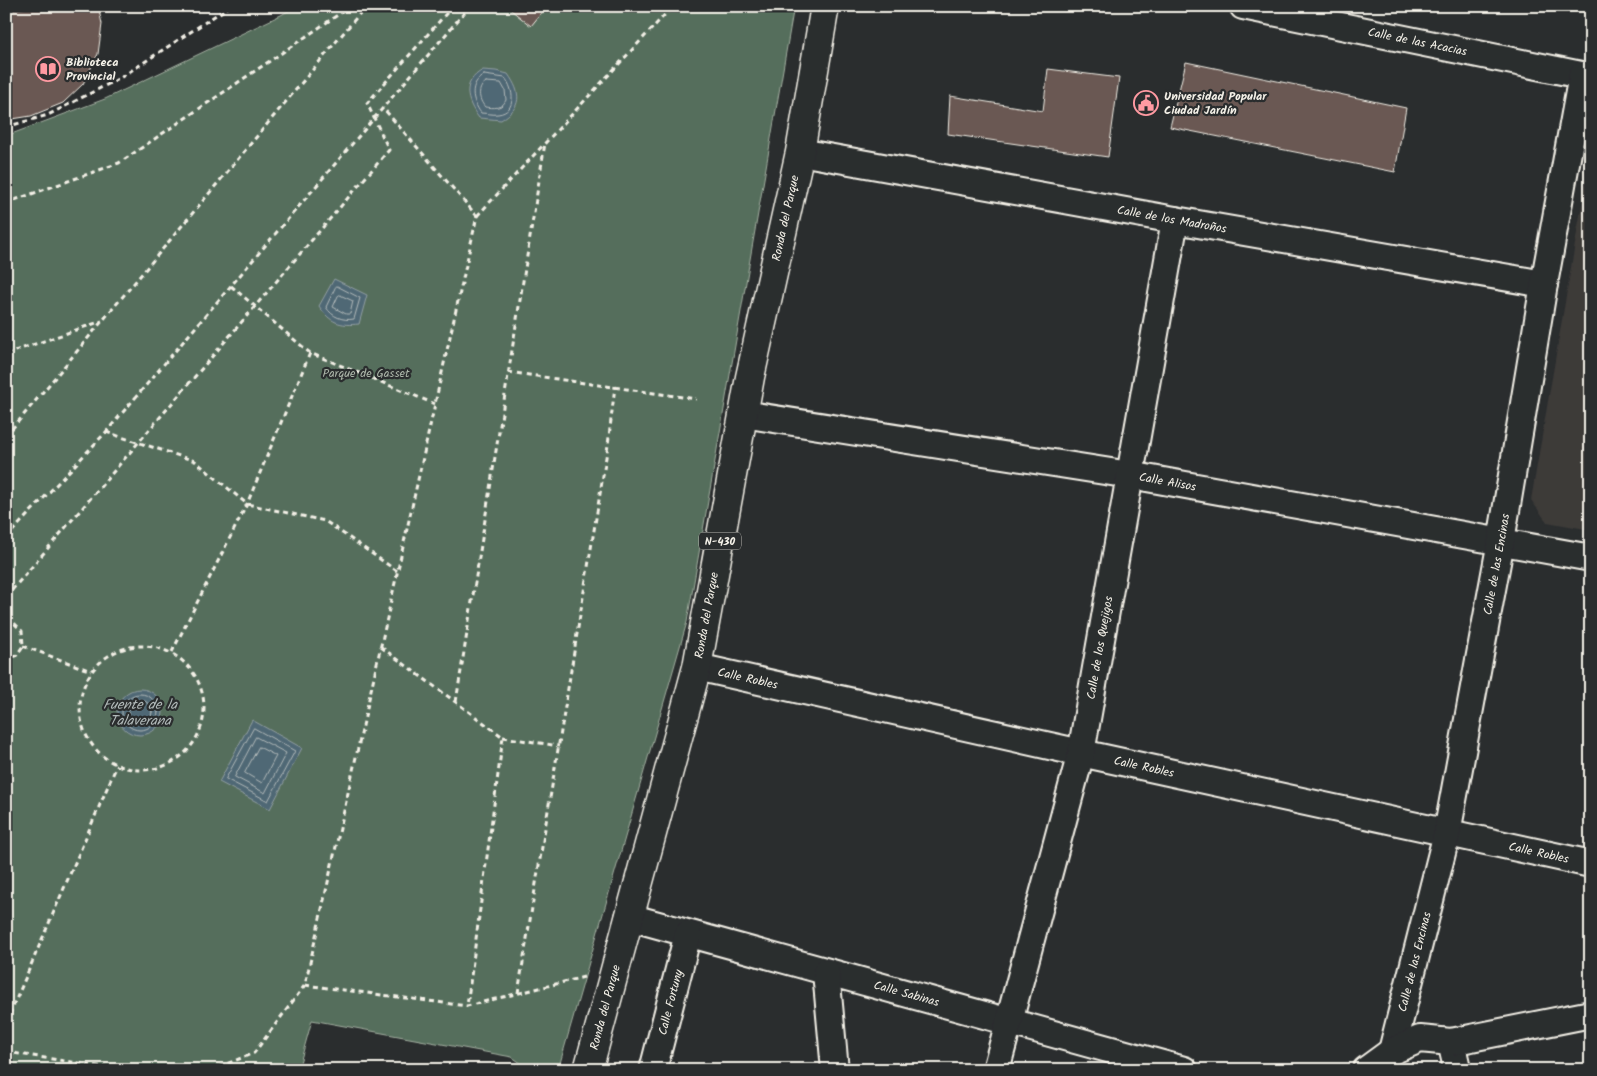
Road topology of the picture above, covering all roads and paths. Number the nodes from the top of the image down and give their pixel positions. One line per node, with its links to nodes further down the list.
1 (230, 6): 12 (path)
2 (351, 6): 15 (path)
3 (366, 6): 21 (path)
4 (453, 6): 11 (path)
5 (470, 6): 10 (path)
6 (673, 6): 13 (path)
7 (825, 6): 14 (highway, Ronda del Parque / N-430)
8 (1243, 6): 9 (street, Calle de las Acacias)
9 (1586, 76): 18 (street, Calle de las Encinas)
10 (383, 108): 11 (path); 16 (path)
11 (374, 119): 19 (path); 20 (path)
12 (6, 127)
13 (545, 143): 16 (path); 24 (path)
14 (800, 152): 17 (street, Calle de los Madroños); 28 (highway, Ronda del Parque / N-430)
15 (6, 203)
16 (477, 216): 27 (path)
17 (1175, 220): 18 (street, Calle de los Madroños); 32 (street, Calle de los Quejigos)
18 (1544, 284): 35 (street, Calle de las Encinas)
19 (231, 286): 20 (path); 29 (path)
20 (255, 306): 22 (path); 31 (path)
21 (103, 320): 23 (path); 30 (path)
22 (310, 353): 27 (path); 33 (path)
23 (6, 354)
24 (508, 372): 25 (path); 46 (path)
25 (616, 386): 26 (path); 48 (path)
26 (696, 399)
27 (435, 404): 37 (path)
28 (743, 414): 32 (street, Calle Alisos); 44 (highway, Ronda del Parque / N-430)
29 (106, 432): 31 (path); 34 (path)
30 (6, 436)
31 (138, 442): 33 (path); 38 (path)
32 (1130, 475): 35 (street, Calle Alisos); 49 (street, Calle de los Quejigos)
33 (247, 504): 37 (path); 42 (path)
34 (6, 538)
35 (1501, 541): 36 (street, Calle Alisos); 51 (street, Calle de las Encinas)
36 (1591, 558)
37 (397, 571): 41 (path)
38 (6, 597)
39 (6, 621): 40 (path)
40 (23, 646): 43 (path); 45 (path)
41 (381, 647): 46 (path); 57 (path)
42 (172, 652): 45 (path); 50 (path)
43 (6, 658)
44 (697, 667): 49 (street, Calle Robles); 53 (highway, Ronda del Parque / N-430)
45 (92, 671): 50 (path)
46 (456, 702): 47 (path)
47 (503, 737): 48 (path); 59 (path)
48 (559, 746): 58 (path)
49 (1081, 753): 51 (street, Calle Robles); 61 (street, Calle de los Quejigos)
50 (118, 765): 62 (path)
51 (1447, 833): 52 (street, Calle Robles); 64 (street, Calle de las Encinas)
52 (1591, 864)
53 (629, 917): 54 (street, Calle Sabinas); 69 (highway, Ronda del Parque / N-430)
54 (688, 934): 55 (street, Calle Sabinas); 70 (street, Calle Fortuny)
55 (826, 972): 61 (street, Calle Sabinas); 71 (street)
56 (584, 977): 58 (path)
57 (306, 985): 59 (path); 68 (path)
58 (518, 993): 59 (path)
59 (467, 1006)
60 (1591, 1014): 63 (street)
61 (1008, 1022): 72 (street, Calle de los Quejigos); 73 (street, Calle Sabinas)
62 (6, 1023)
63 (1451, 1042): 64 (street); 66 (street)
64 (1392, 1051): 74 (street)
65 (6, 1052): 67 (path)
66 (1458, 1069)
67 (124, 1070)
68 (211, 1070)
69 (588, 1070)
70 (653, 1070)
71 (835, 1070)
72 (996, 1070)
73 (1184, 1070)
74 (1366, 1070)

